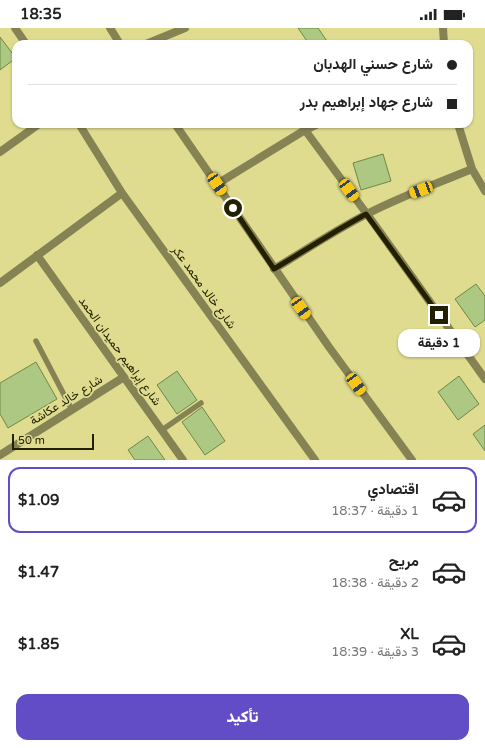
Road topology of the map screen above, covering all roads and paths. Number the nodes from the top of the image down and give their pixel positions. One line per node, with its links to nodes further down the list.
1 (15, 28): 5 (street)
2 (110, 28): 6 (street)
3 (185, 28): 7 (street)
4 (443, 28): 8 (street)
5 (23, 40)
6 (118, 40)
7 (156, 40)
8 (444, 40)
9 (33, 128): 15 (street)
10 (81, 128): 19 (street, شارع خالد محمد عكر)
11 (178, 128): 17 (street)
12 (309, 128): 14 (street)
13 (459, 128): 16 (street)
14 (305, 130): 17 (street); 20 (street)
15 (0, 152)
16 (472, 169): 18 (street); 20 (street)
17 (217, 184): 22 (street)
18 (485, 191)
19 (122, 194): 21 (street); 32 (street, شارع خالد محمد عكر)
20 (366, 214): 22 (street); 26 (street)
21 (37, 255): 23 (street); 25 (street, شارع إبراهيم حميدان الحمد)
22 (274, 269): 33 (street)
23 (0, 283)
24 (36, 342): 28 (lane)
25 (124, 377): 28 (street, شارع خالد عكاشة); 29 (street, شارع إبراهيم حميدان الحمد)
26 (485, 379)
27 (201, 403): 29 (lane)
28 (72, 410): 30 (street, شارع خالد عكاشة)
29 (162, 430): 31 (street, شارع إبراهيم حميدان الحمد)
30 (0, 455)
31 (183, 460)
32 (315, 460)
33 (412, 460)

